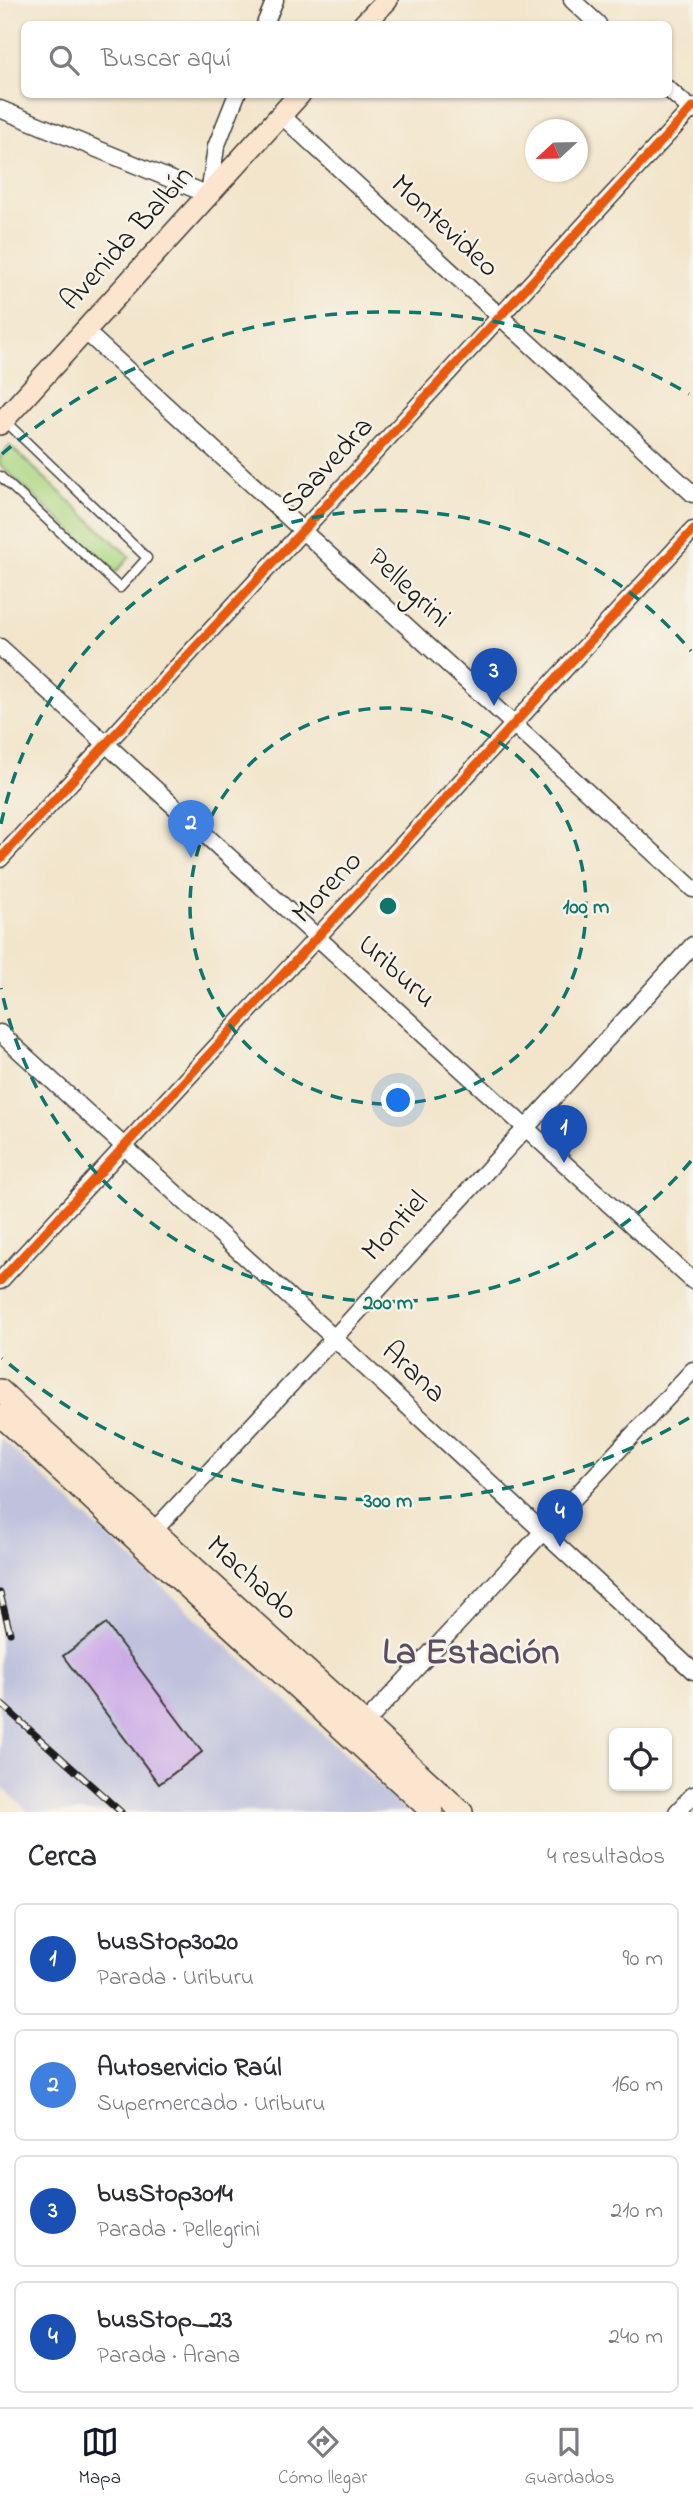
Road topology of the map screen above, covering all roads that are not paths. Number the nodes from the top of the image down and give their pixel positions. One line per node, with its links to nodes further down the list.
1 (275, 0): 4 (street)
2 (387, 0): 5 (street)
3 (572, 0): 6 (street)
4 (266, 21)
5 (367, 21)
6 (595, 21)
7 (672, 92): 11 (street)
8 (235, 98): 13 (street)
9 (296, 98): 12 (street, Avenida Balbín)
10 (0, 109): 13 (street)
11 (692, 109): 14 (street, Saavedra)
12 (281, 115): 13 (street, Avenida Balbín); 14 (street, Montevideo)
13 (209, 195): 15 (street, Avenida Balbín)
14 (500, 316): 18 (street, Montevideo); 19 (street, Saavedra)
15 (85, 331): 16 (street, Avenida Balbín); 19 (street, Pellegrini)
16 (1, 421): 17 (lane)
17 (0, 476)
18 (693, 494)
19 (303, 530): 22 (street, Pellegrini); 23 (street, Saavedra)
20 (693, 530): 22 (street, Moreno)
21 (0, 647): 23 (street, Uriburu)
22 (513, 724): 25 (street, Pellegrini); 26 (street, Moreno)
23 (106, 744): 24 (street, Saavedra); 26 (street, Uriburu)
24 (0, 859)
25 (693, 889)
26 (316, 936): 29 (street, Uriburu); 30 (street, Moreno)
27 (693, 945): 29 (street, Montiel)
28 (0, 1033): 30 (street, Arana)
29 (525, 1127): 32 (street, Uriburu); 33 (street, Montiel)
30 (123, 1147): 31 (street, Moreno); 33 (street, Arana)
31 (0, 1281)
32 (693, 1281)
33 (334, 1338): 37 (street, Arana); 38 (street, Montiel)
34 (693, 1370): 37 (street)
35 (0, 1390): 38 (street, Machado)
36 (0, 1415): 38 (street, Machado)
37 (544, 1532): 39 (street, Arana); 40 (street)
38 (147, 1537): 40 (street, Machado)
39 (693, 1671)
40 (359, 1731): 42 (street, Machado); 43 (street, Machado)
41 (693, 1796): 44 (street)
42 (432, 1812)
43 (462, 1812)
44 (677, 1812)

